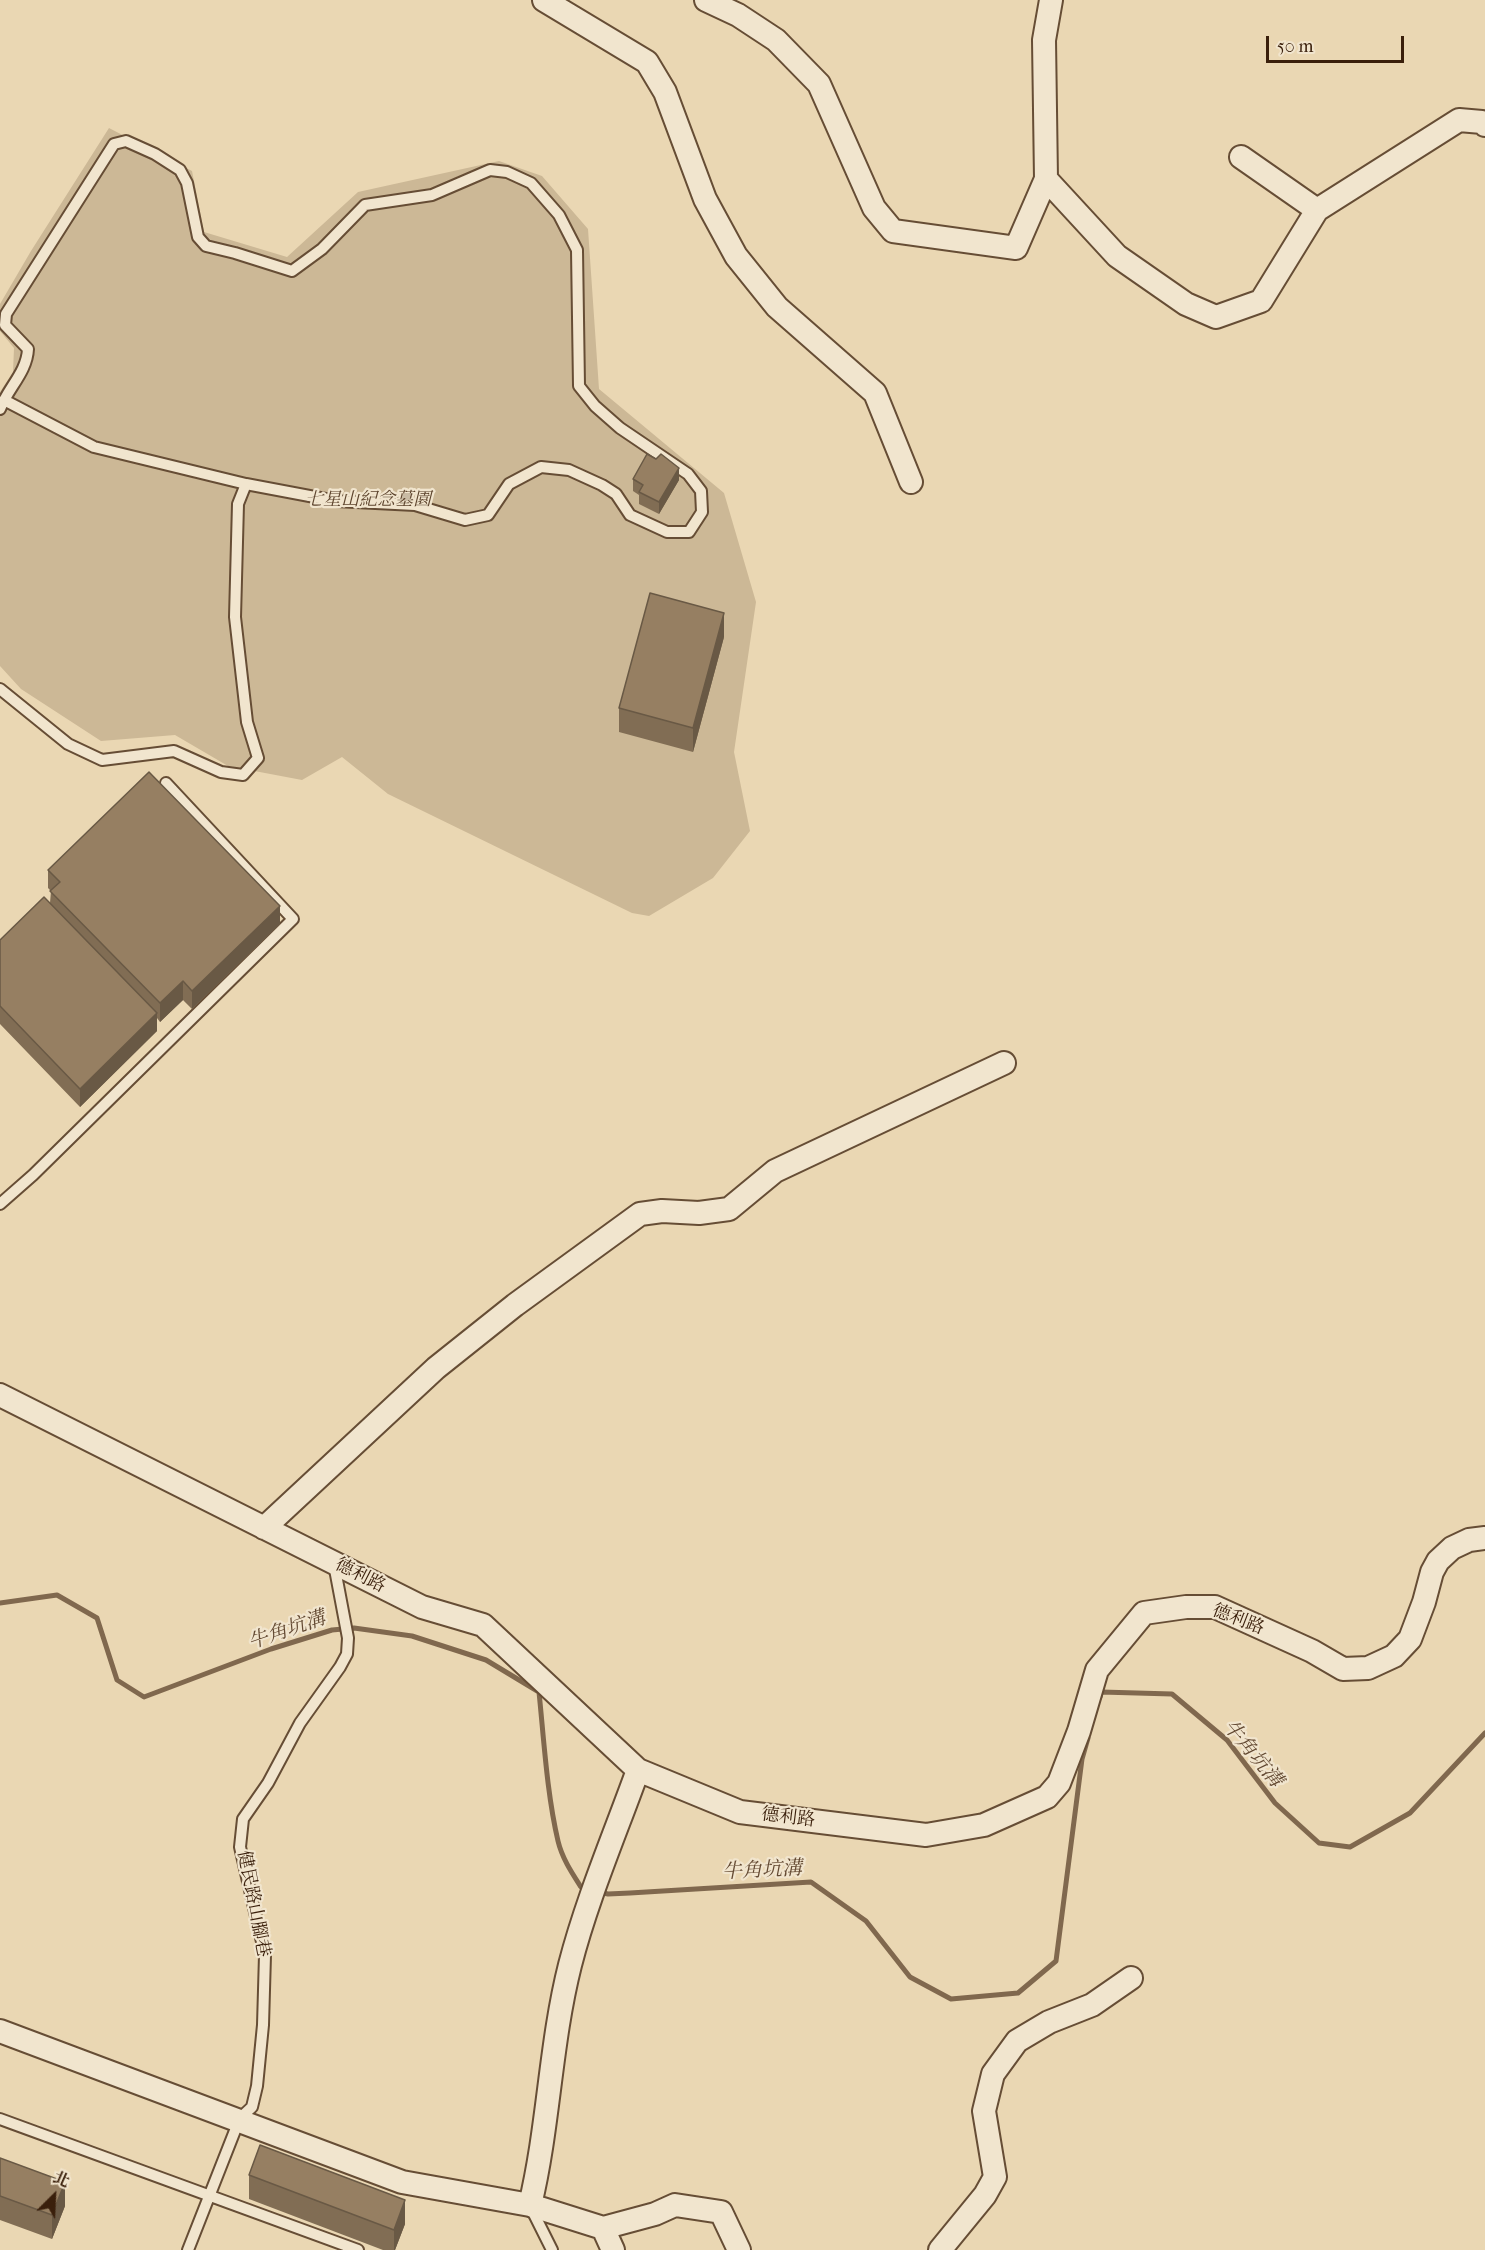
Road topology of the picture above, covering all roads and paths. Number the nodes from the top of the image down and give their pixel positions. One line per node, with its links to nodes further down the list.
1 (544, 0): 9 (street)
2 (706, 0): 6 (street)
3 (1051, 0): 6 (street)
4 (1485, 125): 7 (street)
5 (1241, 157): 7 (street)
6 (1046, 179): 7 (street)
7 (1317, 210)
8 (2, 404): 10 (lane); 10 (lane)
9 (911, 482)
10 (246, 484): 11 (lane)
11 (0, 689)
12 (166, 783): 14 (lane)
13 (1004, 1063): 16 (street)
14 (0, 1204)
15 (0, 1395): 16 (street, 德利路)
16 (264, 1528): 18 (street, 德利路)
17 (1485, 1538): 19 (street, 德利路)
18 (334, 1563): 19 (street, 德利路); 23 (lane, 健民路山腳巷)
19 (638, 1770): 25 (street)
20 (1131, 1978): 32 (street)
21 (0, 2031): 23 (street)
22 (0, 2119): 24 (lane)
23 (237, 2121): 24 (lane, 健民路山腳巷); 25 (street)
24 (208, 2196): 27 (lane, 健民路山腳巷); 28 (lane)
25 (530, 2205): 26 (street); 29 (lane)
26 (603, 2228): 30 (street); 31 (street)
27 (188, 2250)
28 (358, 2250)
29 (552, 2250)
30 (613, 2250)
31 (739, 2250)
32 (940, 2250)

